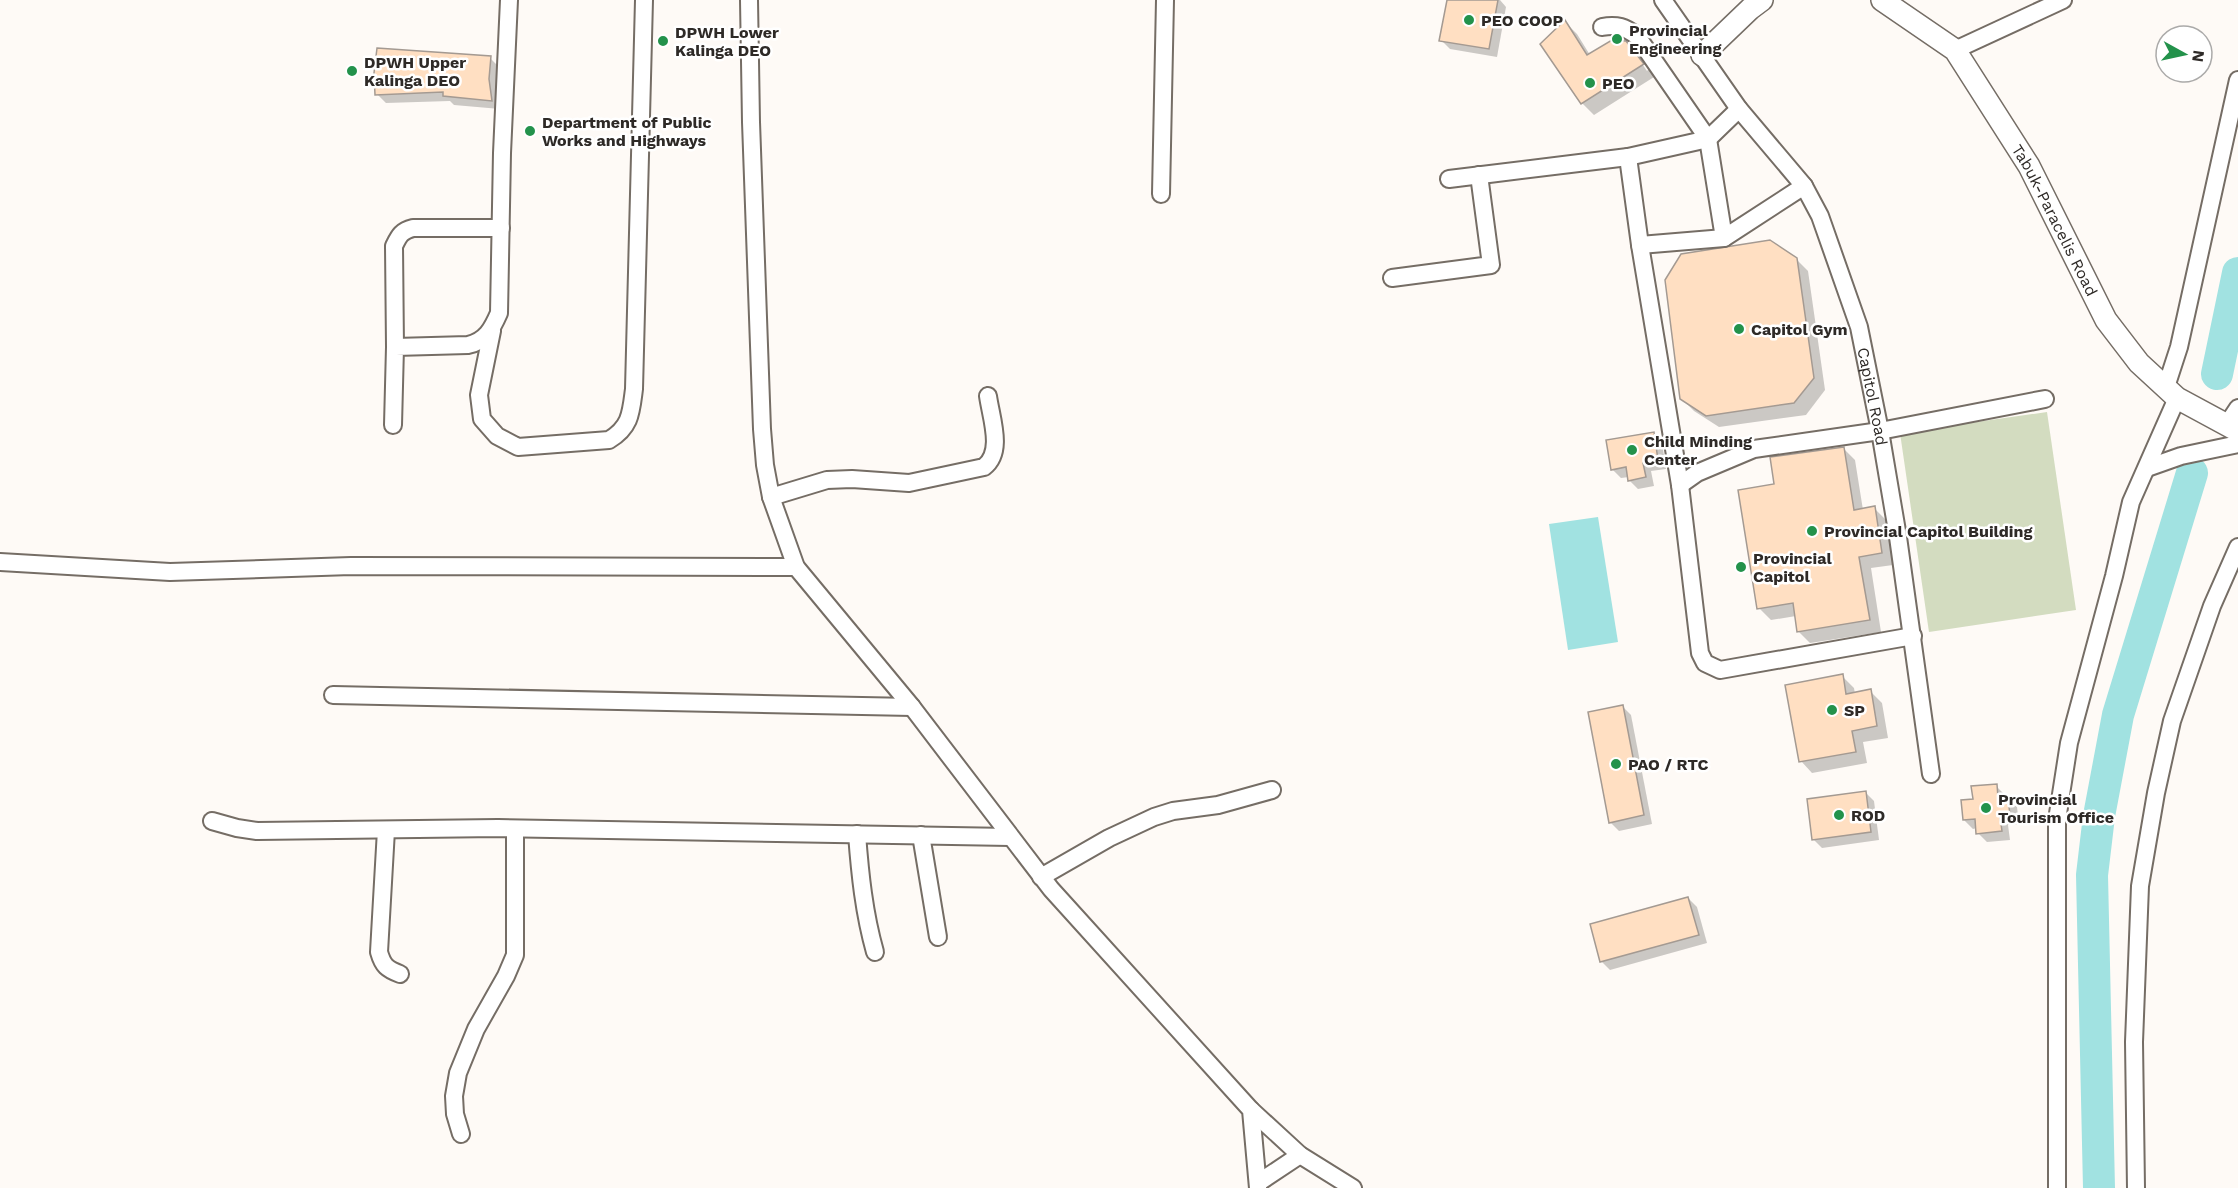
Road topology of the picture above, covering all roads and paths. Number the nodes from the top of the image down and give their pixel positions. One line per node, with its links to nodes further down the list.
1 (509, 0): 20 (street)
2 (644, 0): 24 (street)
3 (749, 0): 36 (street)
4 (1166, 0): 19 (street)
5 (1663, 0): 11 (street, Capitol Road)
6 (1762, 0): 11 (main road)
7 (1882, 0): 10 (main road, Tabuk-Paracelis Road)
8 (2063, 0): 10 (street)
9 (1602, 27): 14 (street)
10 (1954, 50): 26 (main road, Tabuk-Paracelis Road)
11 (1702, 56): 13 (street, Capitol Road)
12 (2238, 80): 26 (street)
13 (1739, 109): 14 (street); 18 (street, Capitol Road)
14 (1708, 139): 15 (street); 21 (street)
15 (1628, 157): 16 (street); 22 (street)
16 (1479, 175): 17 (street); 23 (street)
17 (1449, 179)
18 (1803, 186): 21 (street); 32 (street, Capitol Road)
19 (1161, 194)
20 (501, 228): 24 (street); 25 (street)
21 (1724, 238): 22 (street)
22 (1640, 245): 35 (street)
23 (1392, 278)
24 (492, 331): 25 (street)
25 (395, 347): 30 (street)
26 (2171, 392): 31 (main road, Tabuk-Paracelis Road); 34 (street)
27 (988, 396): 36 (street)
28 (2046, 399): 32 (street)
29 (2238, 408): 31 (street)
30 (393, 425)
31 (2232, 428)
32 (1880, 431): 35 (street); 40 (street, Capitol Road)
33 (2238, 444): 34 (street)
34 (2147, 468): 60 (street)
35 (1680, 485): 40 (street)
36 (771, 497): 39 (street)
37 (2238, 547): 61 (street)
38 (0, 562): 39 (street)
39 (796, 567): 42 (street)
40 (1913, 636): 43 (street, Capitol Road)
41 (333, 695): 42 (street)
42 (912, 706): 50 (street)
43 (1931, 774)
44 (1272, 790): 51 (street)
45 (212, 821): 47 (street)
46 (515, 829): 47 (street); 48 (street); 56 (street)
47 (386, 830): 54 (street)
48 (856, 834): 49 (street); 53 (street)
49 (921, 836): 50 (street); 52 (street)
50 (1010, 837): 51 (street)
51 (1041, 877): 55 (street)
52 (938, 937)
53 (875, 952)
54 (400, 974)
55 (1251, 1110): 57 (street); 58 (street)
56 (461, 1134)
57 (1300, 1155): 58 (street); 59 (street)
58 (1258, 1186)
59 (1353, 1188)
60 (2057, 1188)
61 (2136, 1188)

